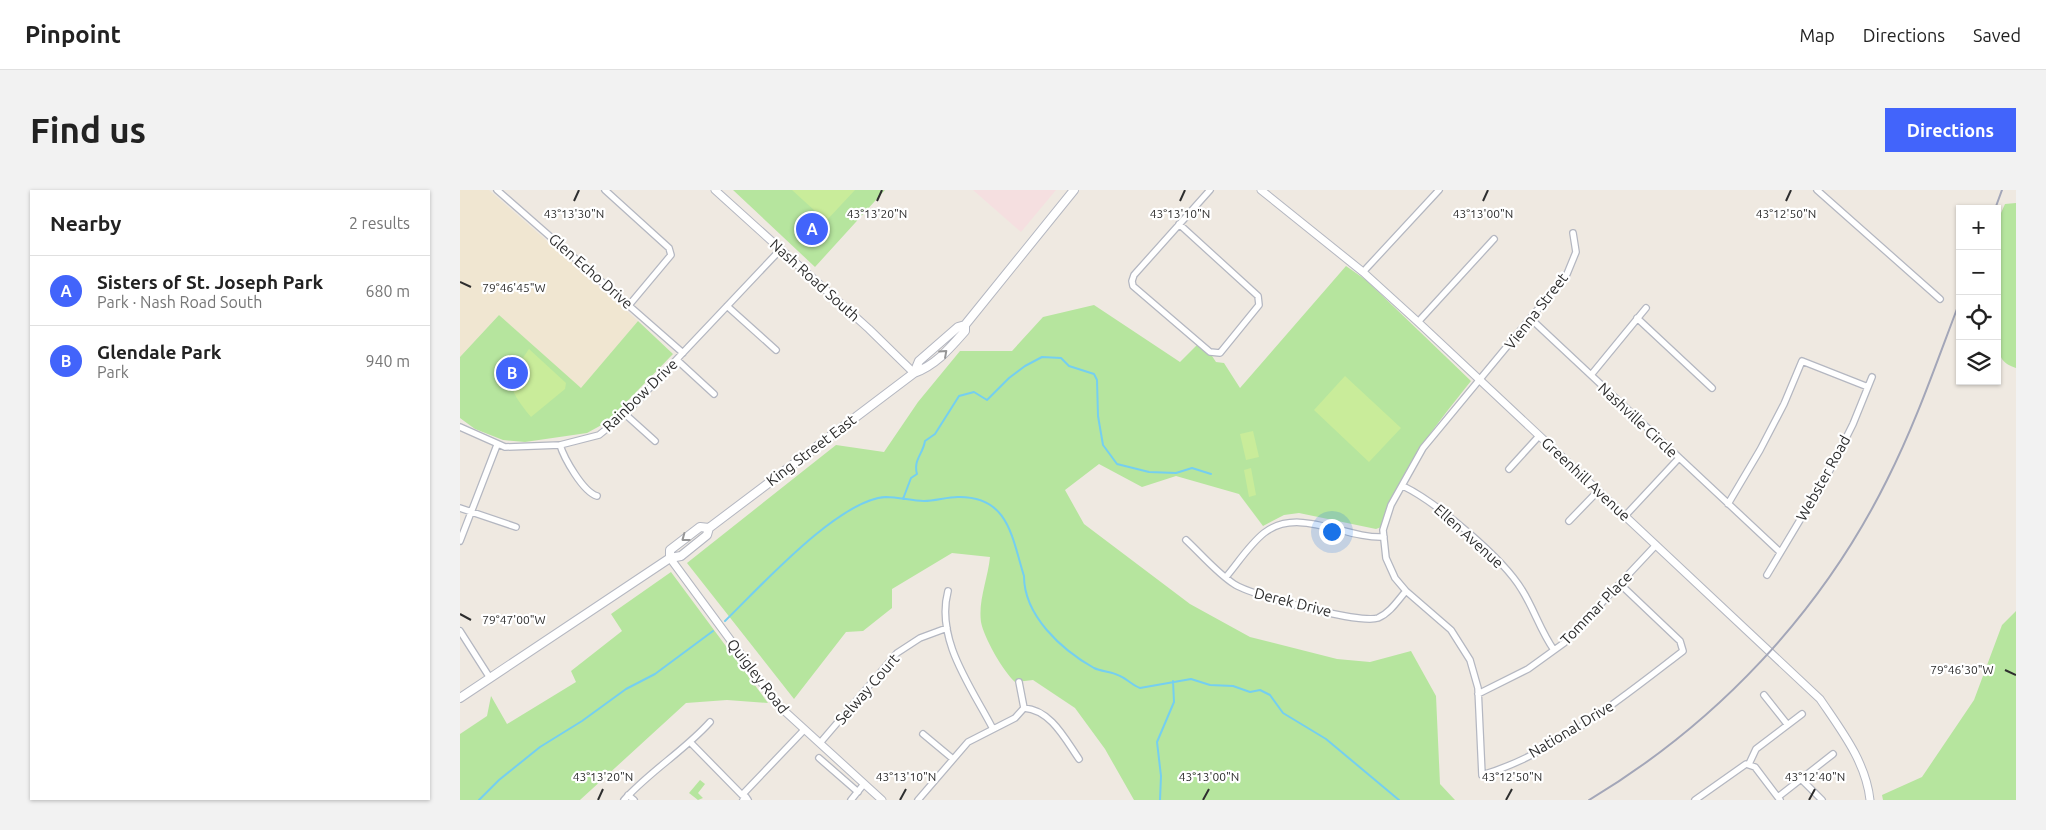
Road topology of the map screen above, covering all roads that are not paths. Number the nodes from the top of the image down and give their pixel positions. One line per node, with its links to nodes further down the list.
1 (498, 190): 15 (street, Glen Echo Drive)
2 (605, 190): 15 (street)
3 (715, 190): 12 (street, Nash Road South)
4 (1074, 190): 24 (main road, King Street East)
5 (1210, 190): 9 (street)
6 (1261, 190): 13 (street, Greenhill Avenue)
7 (1439, 190): 13 (street)
8 (1817, 190): 14 (street)
9 (1179, 224): 9 (street)
10 (1573, 233): 19 (street, Vienna Street)
11 (1494, 239): 20 (street)
12 (780, 249): 16 (street, Rainbow Drive); 24 (street, Nash Road South)
13 (1363, 272): 20 (street, Greenhill Avenue)
14 (1940, 299)
15 (630, 304): 22 (street, Glen Echo Drive)
16 (727, 306): 21 (street); 22 (street, Rainbow Drive)
17 (1646, 308): 18 (street, Nashville Circle)
18 (1637, 318): 25 (street, Nashville Circle); 29 (street)
19 (1531, 319): 25 (street); 27 (street, Vienna Street)
20 (1418, 322): 27 (street, Greenhill Avenue)
21 (776, 350)
22 (683, 353): 23 (street, Rainbow Drive)
23 (677, 360): 30 (street); 31 (street, Rainbow Drive)
24 (914, 373): 53 (main road, King Street East)
25 (1590, 376): 37 (street, Nashville Circle)
26 (1872, 377): 28 (street, Webster Road)
27 (1480, 382): 33 (street, Greenhill Avenue); 39 (street, National Drive)
28 (1868, 387): 42 (street); 52 (street, Webster Road)
29 (1712, 388)
30 (714, 394)
31 (625, 414): 34 (street); 36 (street, Rainbow Drive)
32 (460, 427): 35 (street, Rainbow Drive)
33 (1539, 436): 38 (street); 40 (street, Greenhill Avenue)
34 (655, 441)
35 (497, 445): 36 (street, Rainbow Drive); 44 (street)
36 (560, 445): 41 (street)
37 (1679, 458): 42 (street, Nashville Circle); 45 (street)
38 (1509, 469)
39 (1403, 486): 48 (street, National Drive); 61 (street, Ellen Avenue)
40 (1598, 490): 45 (street, Greenhill Avenue); 46 (street)
41 (597, 496)
42 (1728, 504): 52 (street, Nashville Circle)
43 (460, 508): 44 (street)
44 (471, 512): 47 (street); 50 (street)
45 (1626, 516): 51 (street, Greenhill Avenue)
46 (1569, 521)
47 (516, 528)
48 (1384, 537): 55 (street); 58 (street, National Drive)
49 (1186, 540): 55 (street, Derek Drive)
50 (460, 541)
51 (1656, 545): 56 (street, Tommar Place); 94 (street, Greenhill Avenue)
52 (1780, 552): 54 (street, Webster Road)
53 (670, 558): 62 (main road, King Street East); 72 (street, Quigley Road)
54 (1767, 575)
55 (1226, 577): 58 (street, Derek Drive)
56 (1620, 584): 61 (street, Tommar Place); 64 (street, National Drive)
57 (948, 591): 59 (street)
58 (1406, 591): 64 (street, National Drive)
59 (947, 628): 71 (street); 75 (street, Selway Court)
60 (460, 631): 62 (street)
61 (1554, 650): 64 (street, Tommar Place)
62 (490, 678): 66 (main road, King Street East)
63 (1019, 682): 67 (street)
64 (1478, 694)
65 (1764, 695): 70 (street)
66 (460, 698)
67 (1024, 708): 71 (street); 79 (street)
68 (1802, 714): 70 (street)
69 (710, 722): 74 (street)
70 (1787, 724): 80 (street)
71 (993, 729): 78 (street)
72 (804, 730): 74 (street); 75 (street, Quigley Road)
73 (923, 734): 78 (street)
74 (691, 743): 84 (street)
75 (820, 743): 82 (street, Quigley Road)
76 (1834, 754): 81 (street)
77 (819, 758): 83 (street)
78 (953, 759): 91 (street)
79 (1078, 759)
80 (1749, 764): 85 (street); 92 (street)
81 (1802, 780): 85 (street); 93 (street)
82 (864, 784): 83 (street); 90 (street, Quigley Road)
83 (858, 792): 89 (street)
84 (626, 798): 86 (street)
85 (1779, 799)
86 (634, 800)
87 (743, 800): 88 (street)
88 (748, 800)
89 (851, 800)
90 (882, 800)
91 (918, 800)
92 (1695, 800)
93 (1822, 800)
94 (1870, 800)

